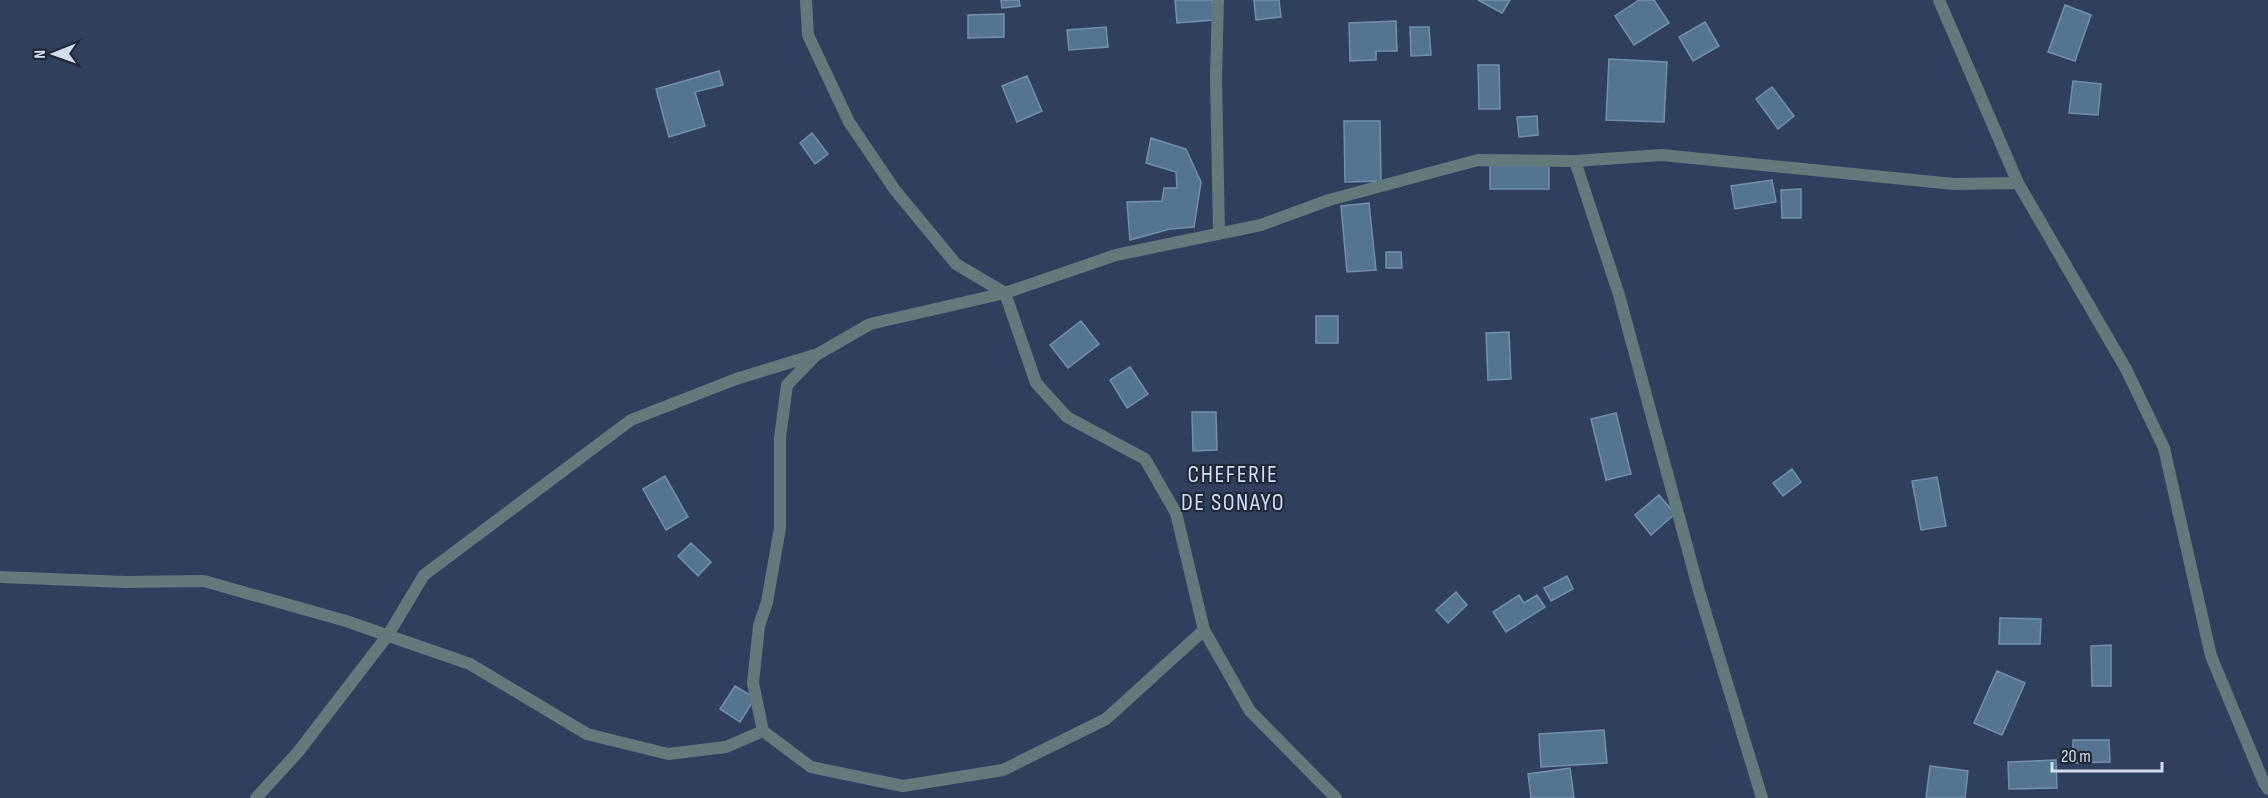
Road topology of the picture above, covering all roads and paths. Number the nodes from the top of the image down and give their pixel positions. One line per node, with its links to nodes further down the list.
1 (806, 0): 7 (street)
2 (1218, 0): 6 (street)
3 (1939, 0): 5 (street)
4 (1575, 161): 5 (street); 6 (street); 16 (street)
5 (2018, 183): 13 (street)
6 (1219, 234): 7 (street)
7 (1005, 293): 8 (street); 10 (street)
8 (818, 354): 11 (street); 12 (street)
9 (0, 577): 11 (street)
10 (1204, 630): 12 (street); 15 (street)
11 (388, 634): 12 (street); 14 (street)
12 (763, 731)
13 (2266, 786): 17 (street)
14 (256, 798)
15 (1336, 798)
16 (1762, 798)
17 (2264, 798)

